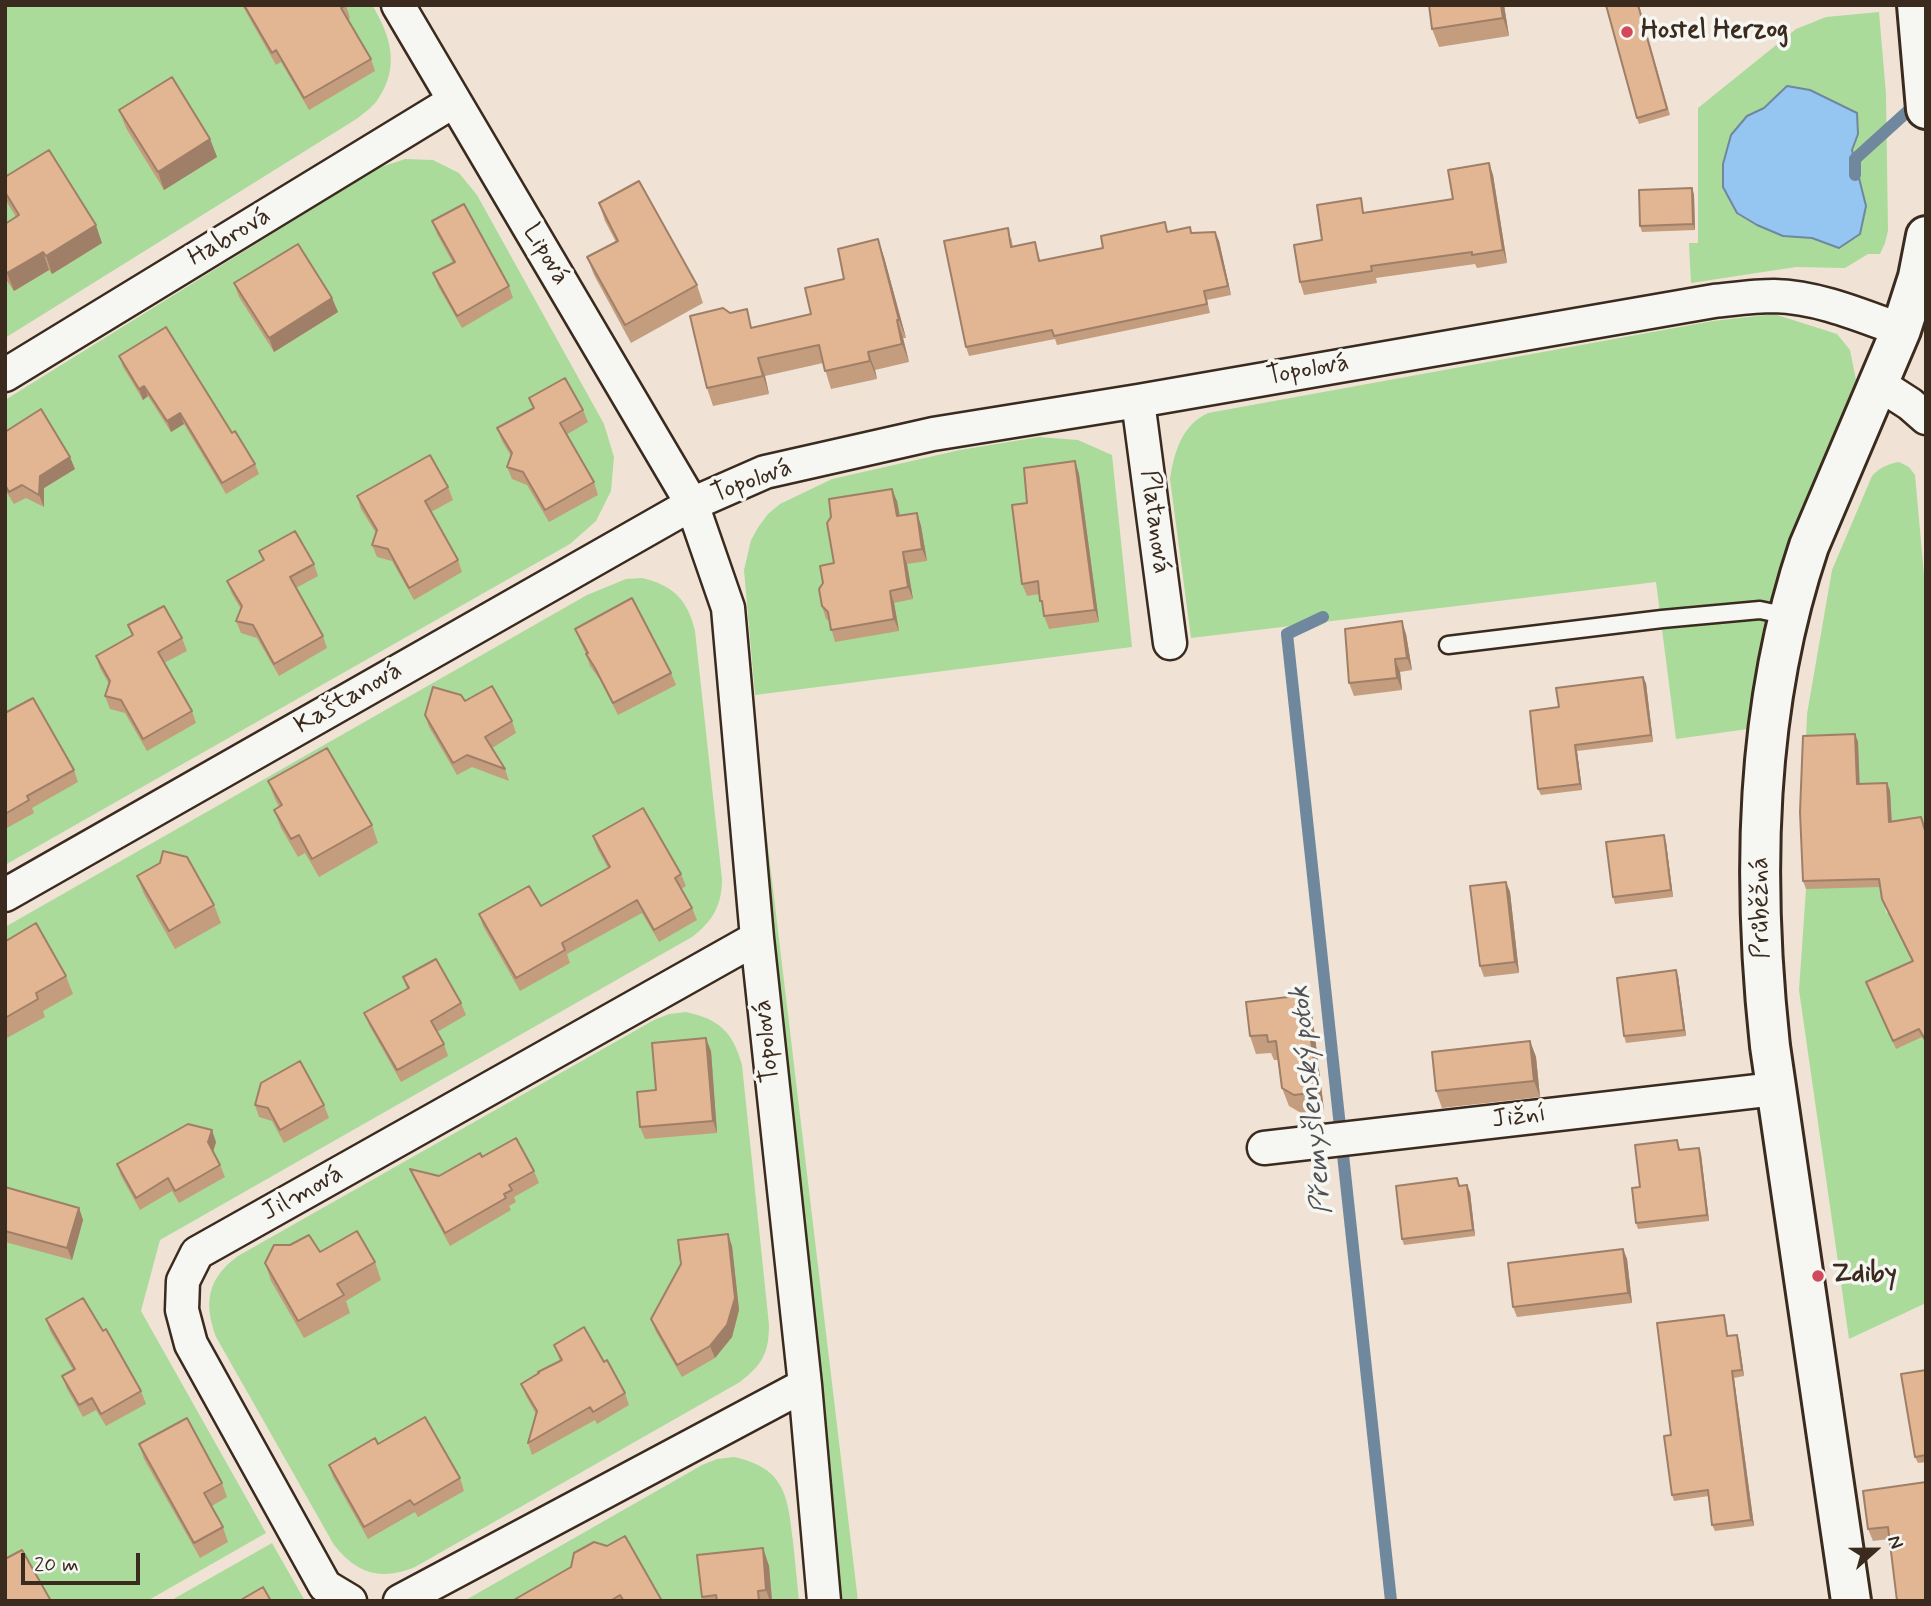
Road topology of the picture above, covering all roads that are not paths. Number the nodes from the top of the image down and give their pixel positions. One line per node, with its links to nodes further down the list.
1 (398, 5): 4 (street, Lipová)
2 (1917, 5): 3 (street)
3 (1925, 93)
4 (454, 101): 8 (street, Habrová); 12 (street, Lipová)
5 (1926, 236): 6 (street, Průběžná)
6 (1922, 277): 7 (street, Průběžná)
7 (1901, 330): 9 (street, Průběžná); 10 (street, Topolová)
8 (5, 375)
9 (1879, 384): 11 (street); 13 (street, Průběžná)
10 (1138, 401): 12 (street, Topolová); 14 (street, Platanová)
11 (1926, 418)
12 (692, 504): 16 (street, Kaštanová); 17 (street, Topolová)
13 (1788, 615): 15 (lane); 18 (street, Průběžná)
14 (1170, 643)
15 (1448, 645)
16 (5, 895)
17 (757, 938): 20 (street, Topolová); 21 (street, Jilmová)
18 (1775, 1089): 19 (street, Jižní); 24 (street, Průběžná)
19 (1264, 1149)
20 (805, 1385): 22 (street); 23 (street, Topolová)
21 (350, 1601)
22 (400, 1601)
23 (824, 1601)
24 (1851, 1601)

